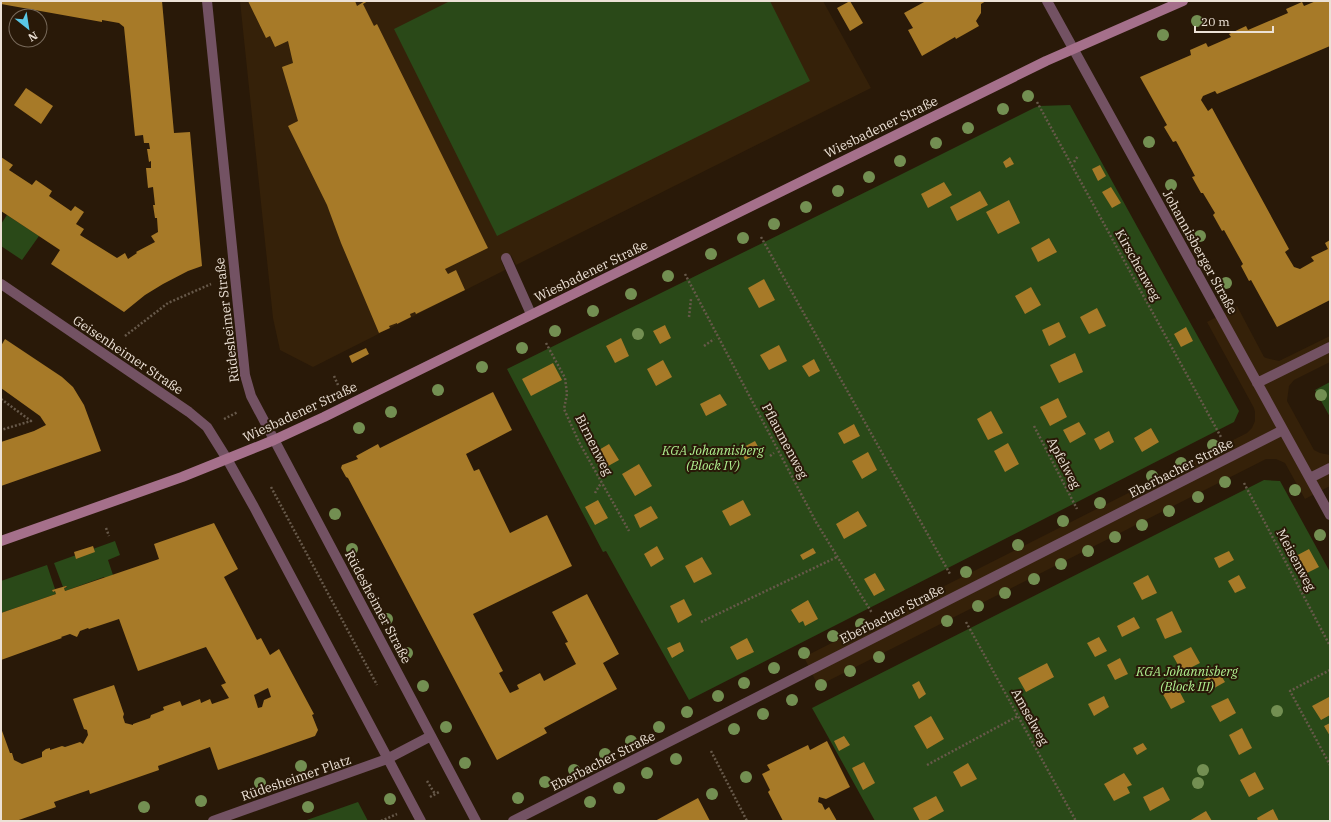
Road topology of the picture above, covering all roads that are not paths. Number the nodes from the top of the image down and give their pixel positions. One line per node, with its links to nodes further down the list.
1 (207, 1): 11 (street, Rüdesheimer Straße)
2 (1048, 1): 4 (street, Johannisberger Straße)
3 (1183, 1): 4 (street, Wiesbadener Straße)
4 (1073, 48): 7 (street, Wiesbadener Straße); 9 (street, Johannisberger Straße)
5 (506, 258): 7 (street)
6 (1, 284): 12 (street, Geisenheimer Straße)
7 (531, 314): 11 (street, Wiesbadener Straße)
8 (1330, 346): 9 (street)
9 (1257, 383): 10 (street, Johannisberger Straße)
10 (1284, 430): 14 (street, Johannisberger Straße); 22 (street, Eberbacher Straße)
11 (274, 440): 12 (street, Wiesbadener Straße); 17 (street, Rüdesheimer Straße)
12 (227, 459): 16 (street, Wiesbadener Straße); 18 (street)
13 (1330, 468): 14 (street)
14 (1310, 478): 15 (street, Johannisberger Straße)
15 (1330, 515)
16 (1, 541)
17 (432, 736): 18 (street); 21 (street, Rüdesheimer Straße)
18 (388, 759): 19 (street, Rüdesheimer Platz); 20 (street)
19 (212, 821)
20 (420, 821)
21 (476, 821)
22 (513, 821)

